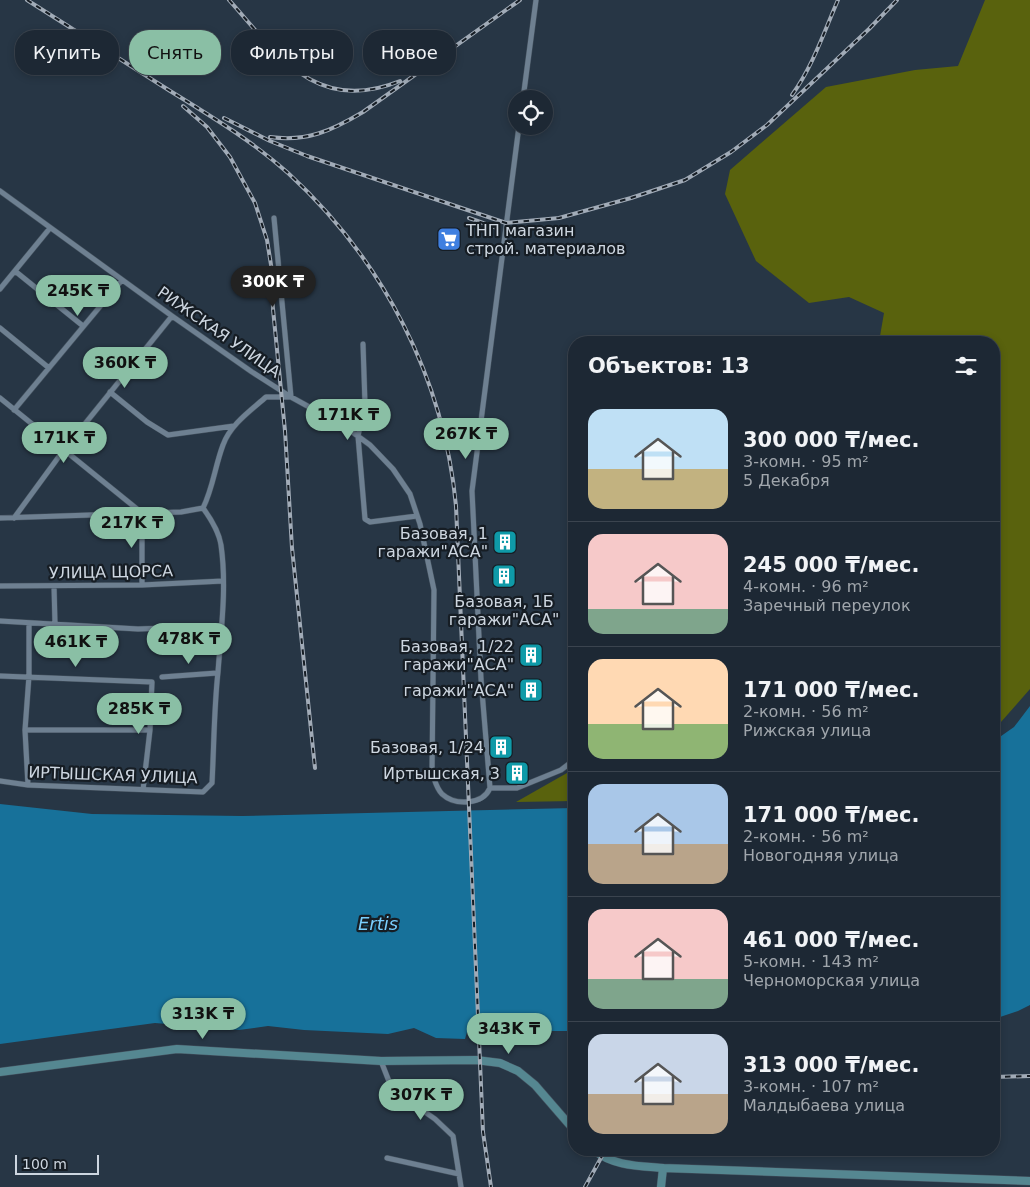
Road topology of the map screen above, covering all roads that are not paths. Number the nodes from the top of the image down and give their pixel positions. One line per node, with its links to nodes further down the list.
1 (536, 0): 2 (street)
2 (524, 90)
3 (518, 135): 44 (street)
4 (0, 190): 6 (street, РИЖСКАЯ УЛИЦА)
5 (274, 218): 16 (street)
6 (50, 228): 7 (street); 8 (street, РИЖСКАЯ УЛИЦА)
7 (15, 271): 9 (street); 11 (street)
8 (122, 280): 10 (street, РИЖСКАЯ УЛИЦА); 11 (street)
9 (0, 289)
10 (172, 316): 15 (street); 16 (street, РИЖСКАЯ УЛИЦА)
11 (83, 326): 14 (street)
12 (0, 328): 14 (street)
13 (363, 344): 20 (street)
14 (49, 368): 18 (street)
15 (110, 392): 19 (street); 21 (street)
16 (291, 397): 19 (street); 20 (street, РИЖСКАЯ УЛИЦА)
17 (0, 398): 18 (street)
18 (14, 410): 21 (street)
19 (234, 426): 22 (street)
20 (358, 436): 24 (street, РИЖСКАЯ УЛИЦА); 24 (street)
21 (63, 451): 23 (street); 26 (street)
22 (203, 508): 23 (street); 27 (street, ИРТЫШСКАЯ УЛИЦА)
23 (142, 513): 26 (street); 28 (street)
24 (418, 516): 44 (street, РИЖСКАЯ УЛИЦА)
25 (1, 518): 26 (street)
26 (14, 518)
27 (222, 581): 28 (street, УЛИЦА ЩОРСА); 34 (street, ИРТЫШСКАЯ УЛИЦА)
28 (142, 585): 30 (street, УЛИЦА ЩОРСА)
29 (0, 586): 30 (street, УЛИЦА ЩОРСА)
30 (54, 586): 33 (street)
31 (0, 621): 32 (street)
32 (29, 623): 33 (street); 37 (street)
33 (55, 624): 34 (street)
34 (222, 626): 35 (street, ИРТЫШСКАЯ УЛИЦА)
35 (217, 673): 38 (street); 45 (street, ИРТЫШСКАЯ УЛИЦА)
36 (0, 676): 37 (street)
37 (29, 676): 39 (street); 40 (street)
38 (162, 677)
39 (25, 730): 40 (street); 43 (street)
40 (150, 730): 45 (street)
41 (568, 764): 44 (street)
42 (0, 782): 43 (street, ИРТЫШСКАЯ УЛИЦА)
43 (28, 785): 45 (street, ИРТЫШСКАЯ УЛИЦА)
44 (490, 788)
45 (143, 790)
46 (381, 1061): 47 (main road); 48 (main road); 52 (street)
47 (0, 1072)
48 (568, 1123)
49 (602, 1156): 51 (main road)
50 (387, 1158): 52 (street)
51 (662, 1168): 53 (main road); 55 (main road)
52 (459, 1174): 54 (street)
53 (1030, 1181)
54 (461, 1187)
55 (661, 1187)

